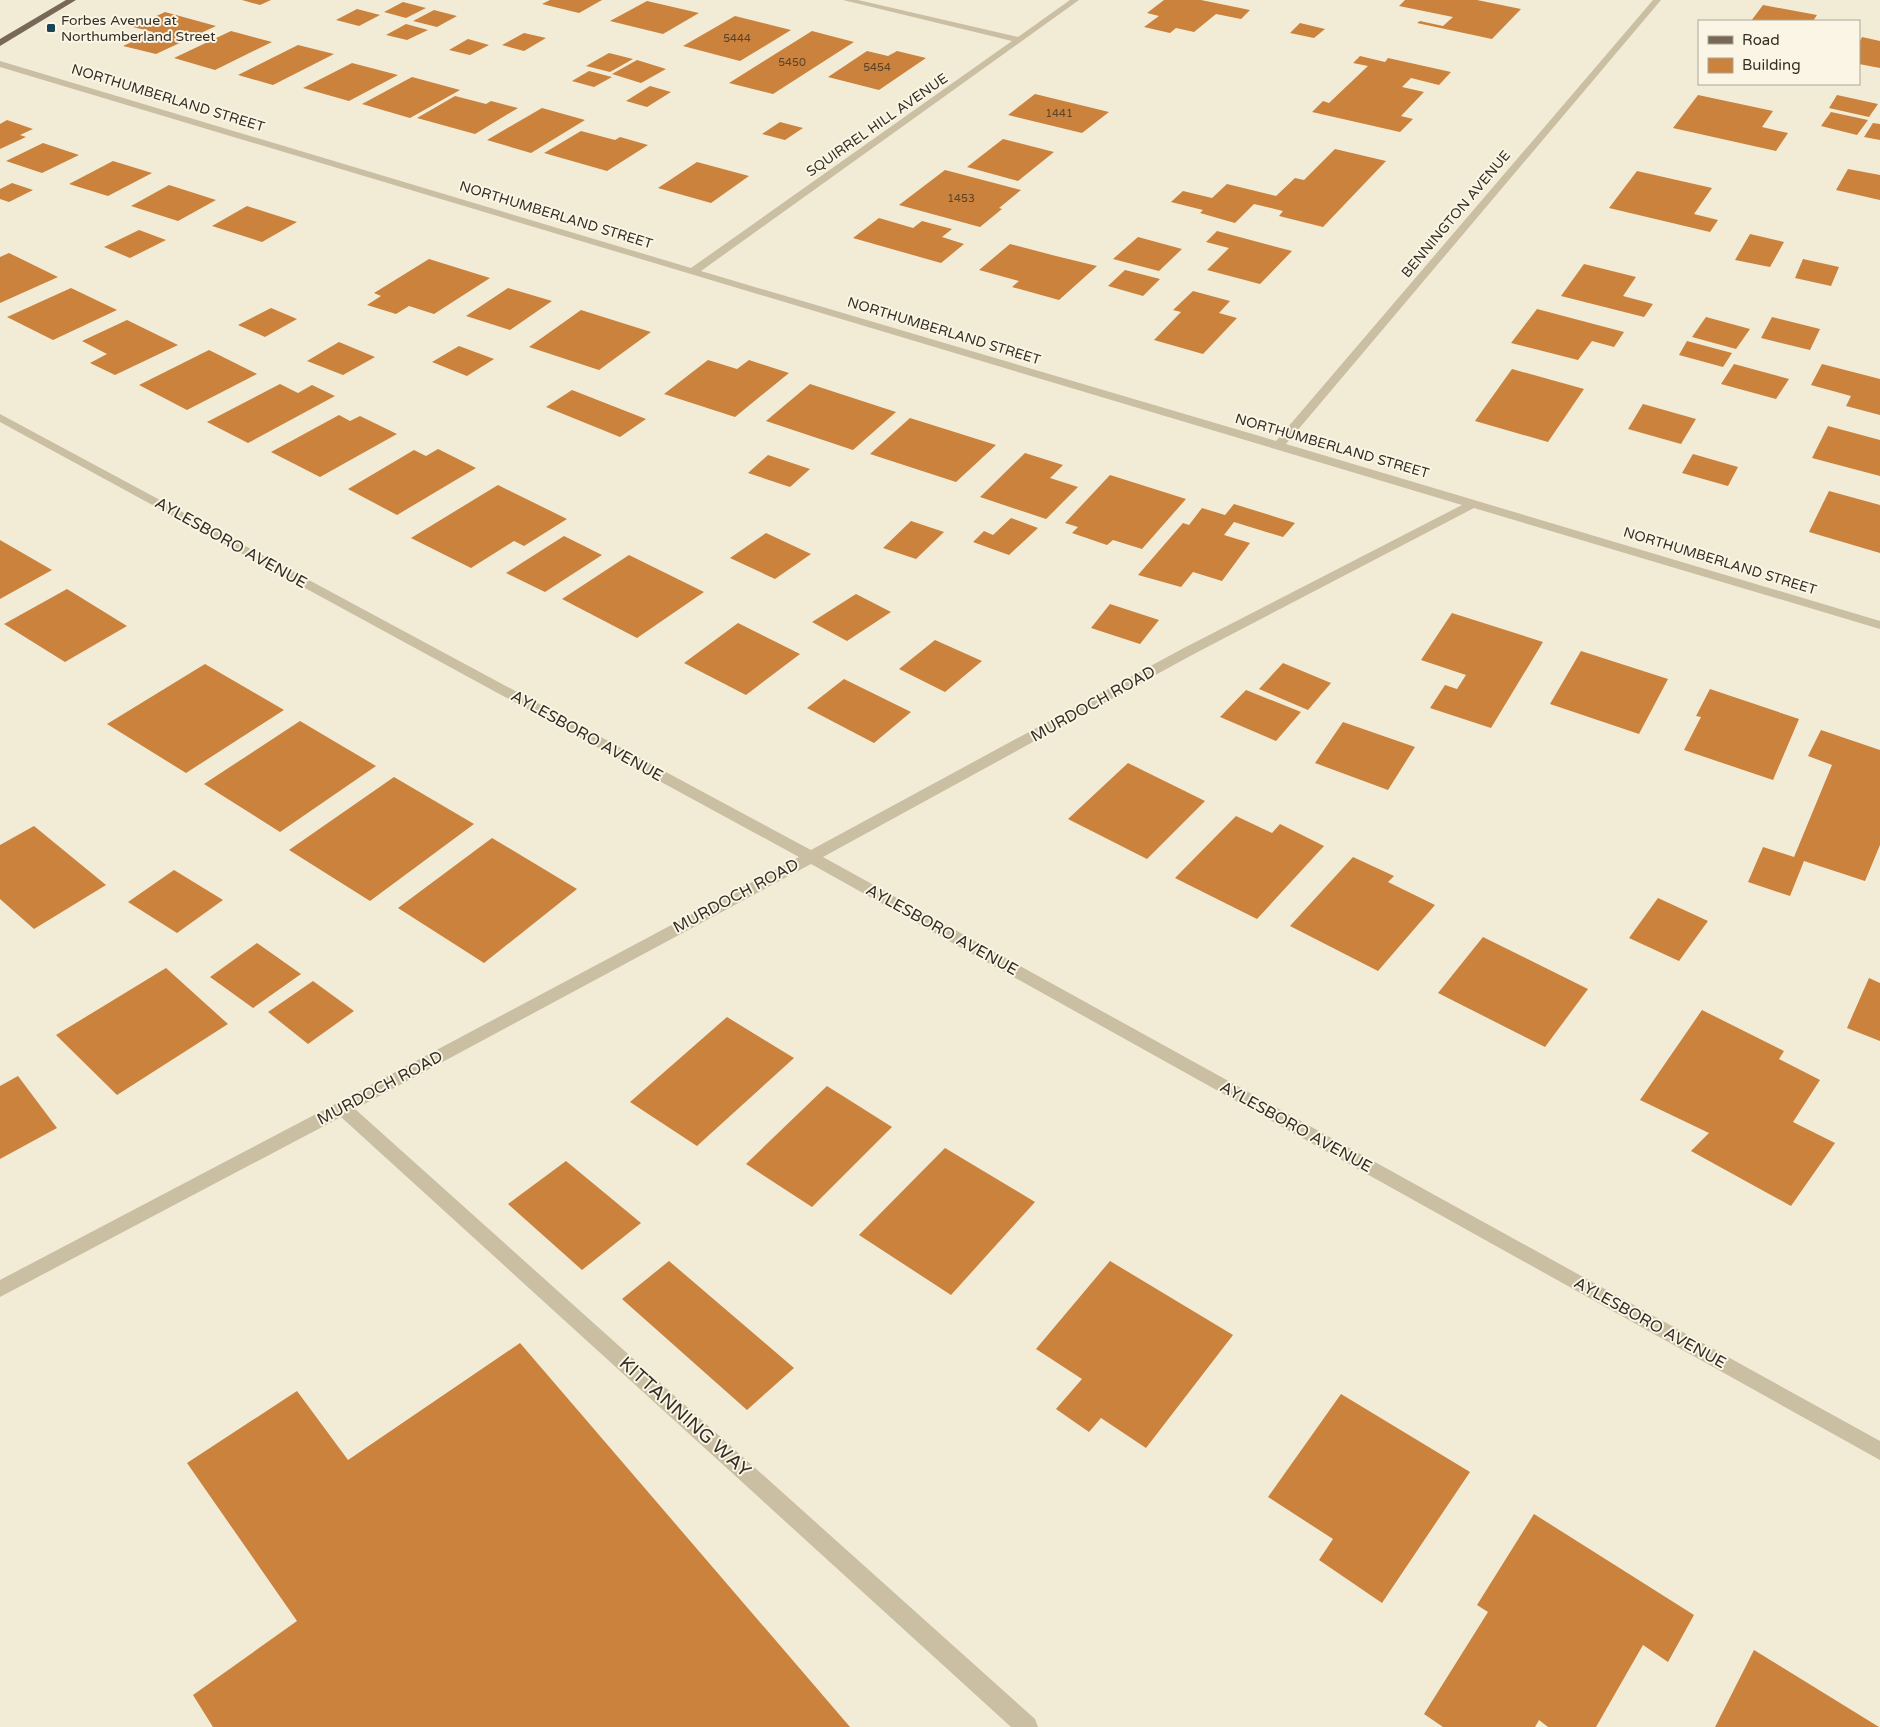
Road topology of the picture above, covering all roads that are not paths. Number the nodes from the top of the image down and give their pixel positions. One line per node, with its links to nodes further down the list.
1 (72, 0): 6 (main road)
2 (847, 0): 5 (street)
3 (1076, 0): 5 (street, SQUIRREL HILL AVENUE)
4 (1657, 0): 10 (street, BENNINGTON AVENUE)
5 (1020, 40): 8 (street, SQUIRREL HILL AVENUE)
6 (0, 44)
7 (0, 64): 8 (street, NORTHUMBERLAND STREET)
8 (693, 272): 10 (street, NORTHUMBERLAND STREET)
9 (0, 417): 13 (street, AYLESBORO AVENUE)
10 (1278, 446): 11 (street, NORTHUMBERLAND STREET)
11 (1473, 504): 12 (street, NORTHUMBERLAND STREET); 13 (street, MURDOCH ROAD)
12 (1880, 625)
13 (809, 856): 14 (street, MURDOCH ROAD); 16 (street, AYLESBORO AVENUE)
14 (343, 1108): 15 (street, MURDOCH ROAD); 17 (street, KITTANNING WAY)
15 (0, 1289)
16 (1880, 1451)
17 (1026, 1727)

